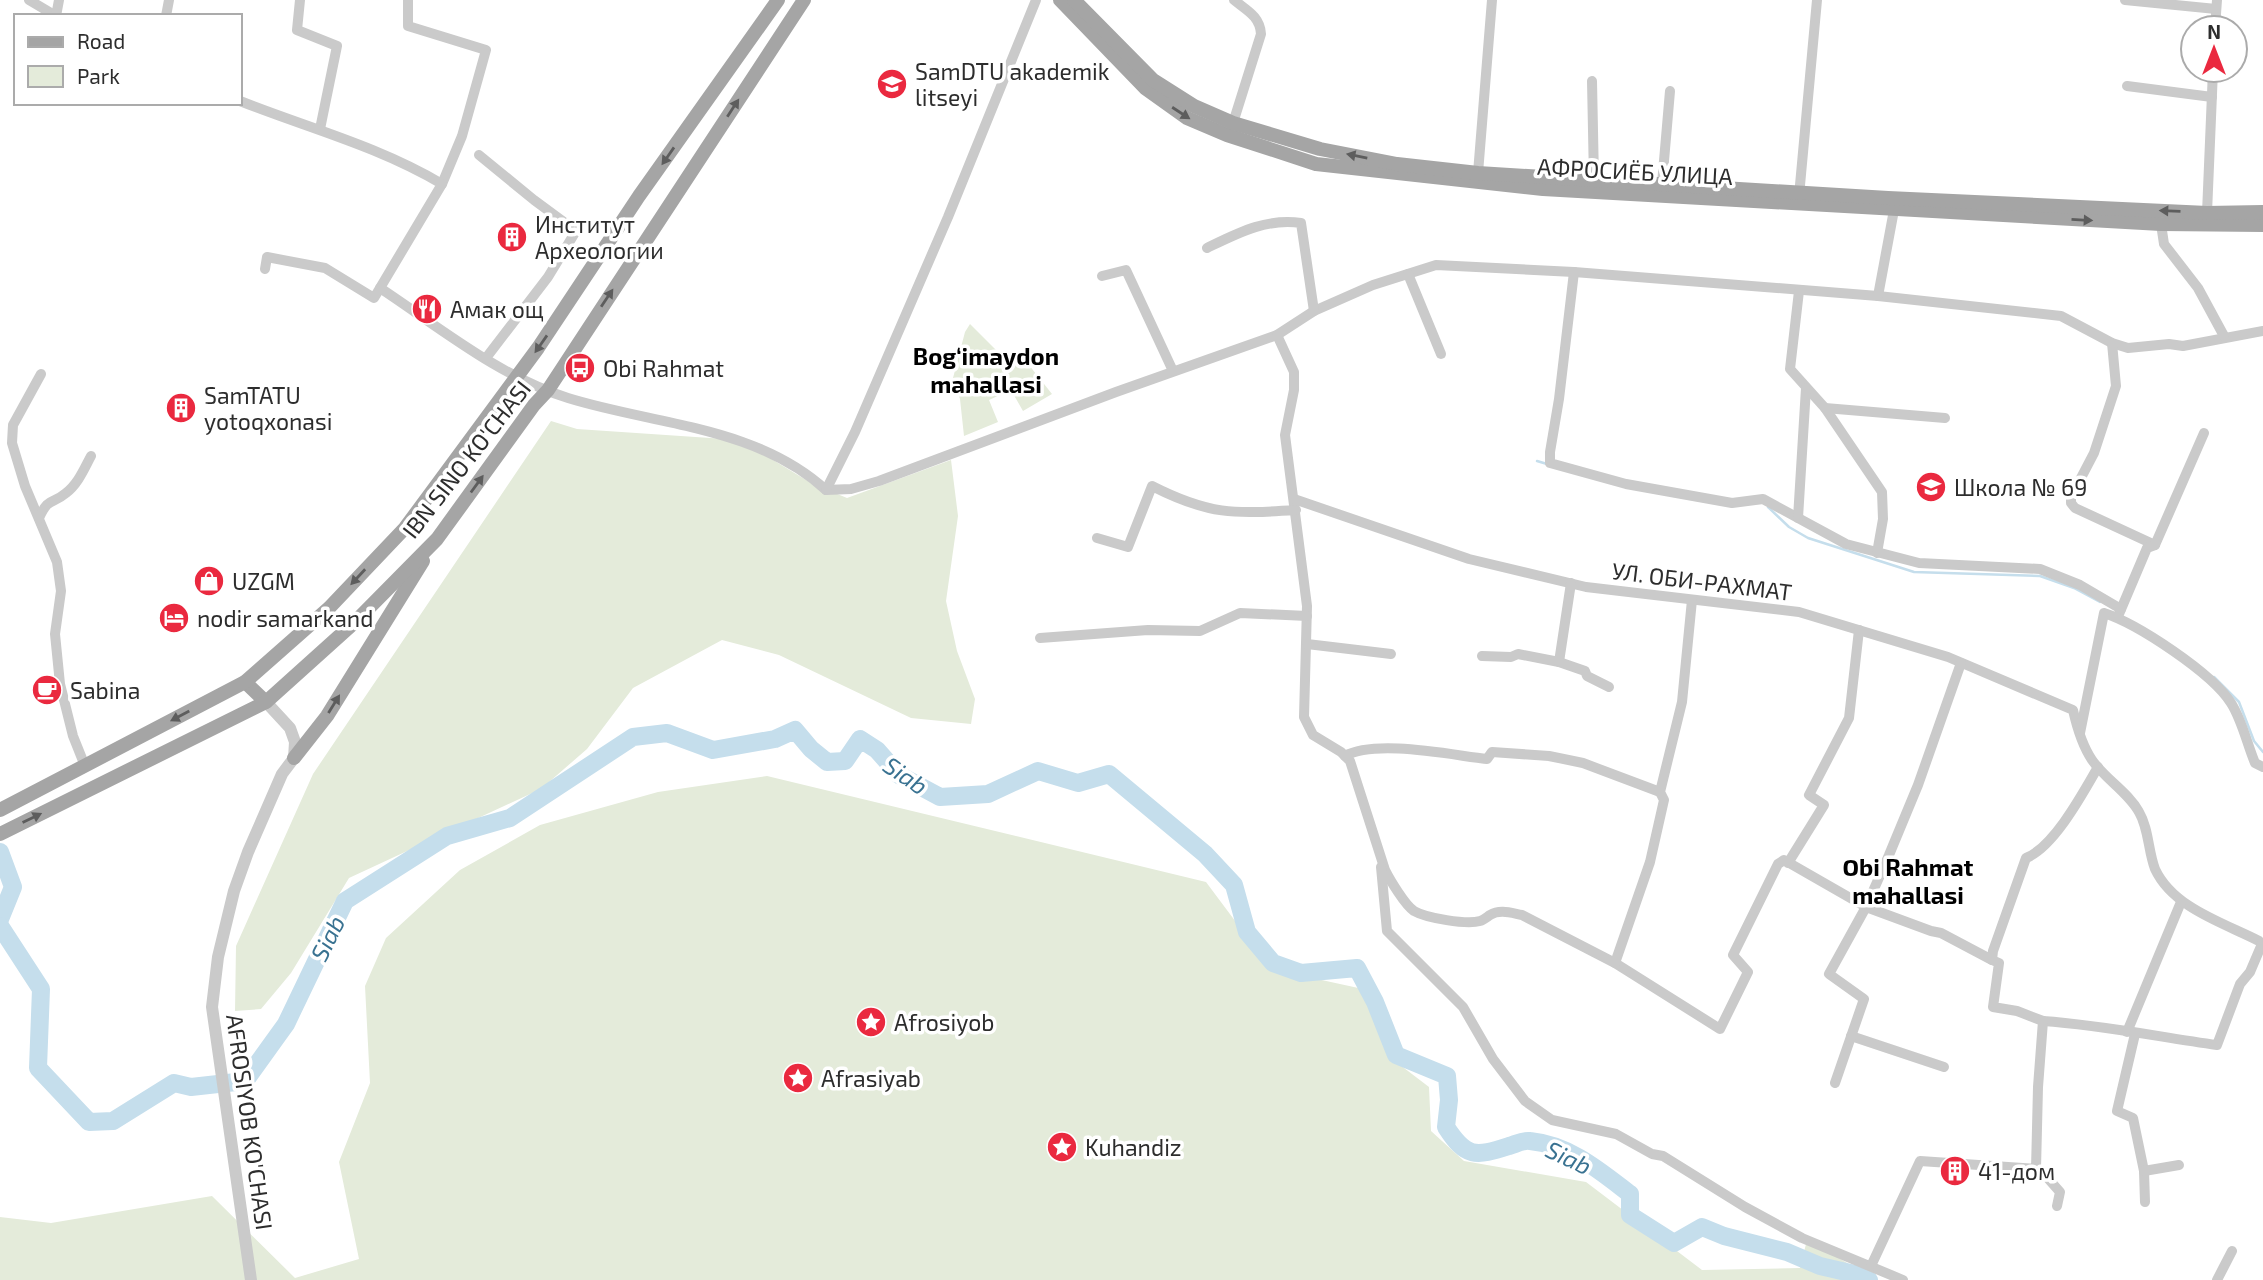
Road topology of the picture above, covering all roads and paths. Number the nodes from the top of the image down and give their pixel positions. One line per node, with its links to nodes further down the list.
1 (29, 0): 14 (street)
2 (300, 0): 22 (street)
3 (408, 0): 26 (street)
4 (778, 0): 53 (main road, IBN SINO KO'CHASI, one-way to 53)
5 (804, 0): 55 (main road, IBN SINO KO'CHASI, one-way to 5)
6 (1036, 0): 60 (street)
7 (1060, 0): 28 (main road, АФРОСИЁБ УЛИЦА, one-way to 28)
8 (1074, 0): 21 (main road, АФРОСИЁБ УЛИЦА)
9 (1234, 0): 21 (street)
10 (1492, 0): 24 (street)
11 (1817, 0): 28 (street)
12 (2125, 0): 13 (street)
13 (2216, 4)
14 (53, 14)
15 (1592, 81): 25 (street)
16 (2212, 84): 19 (street)
17 (2127, 86): 19 (street)
18 (1670, 91): 27 (street)
19 (2212, 97): 33 (street)
20 (242, 102): 22 (street)
21 (1233, 123): 24 (main road, АФРОСИЁБ УЛИЦА, one-way to 21)
22 (320, 129): 26 (street)
23 (479, 155): 50 (street)
24 (1478, 173): 25 (main road, АФРОСИЁБ УЛИЦА)
25 (1594, 180): 27 (main road, АФРОСИЁБ УЛИЦА)
26 (442, 184): 41 (street)
27 (1662, 184): 28 (main road, АФРОСИЁБ УЛИЦА)
28 (1799, 198): 29 (main road, АФРОСИЁБ УЛИЦА); 30 (main road, АФРОСИЁБ УЛИЦА)
29 (2001, 209): 30 (main road, АФРОСИЁБ УЛИЦА); 32 (main road, АФРОСИЁБ УЛИЦА)
30 (1894, 210): 43 (street)
31 (2263, 212): 33 (main road, АФРОСИЁБ УЛИЦА)
32 (2056, 213): 33 (main road, АФРОСИЁБ УЛИЦА, one-way to 32); 34 (main road, АФРОСИЁБ УЛИЦА, one-way to 34)
33 (2207, 213)
34 (2161, 224): 35 (main road, АФРОСИЁБ УЛИЦА); 47 (street)
35 (2263, 225)
36 (1207, 248): 44 (street)
37 (265, 269): 41 (street)
38 (1574, 272): 39 (street); 42 (street); 63 (street)
39 (1408, 274): 44 (street); 49 (street)
40 (1102, 276): 51 (street)
41 (380, 288): 50 (street)
42 (1799, 291): 43 (street); 54 (street)
43 (1878, 296): 48 (street)
44 (1314, 311): 46 (street)
45 (2263, 331): 47 (street)
46 (1277, 335): 51 (street); 61 (street)
47 (2224, 336): 48 (street)
48 (2112, 343): 66 (street)
49 (1441, 354)
50 (486, 358): 53 (street)
51 (1173, 371): 60 (street)
52 (41, 374): 62 (street)
53 (516, 378): 55 (street); 79 (main road, IBN SINO KO'CHASI, one-way to 79)
54 (1806, 388): 56 (street); 63 (street)
55 (548, 390): 60 (street); 65 (main road, IBN SINO KO'CHASI, one-way to 55)
56 (1825, 408): 57 (street); 67 (street)
57 (1945, 418)
58 (2204, 433): 66 (street)
59 (91, 456): 62 (street)
60 (826, 490)
61 (1295, 504): 64 (street); 68 (street, УЛ. ОБИ-РАХМАТ); 71 (street)
62 (39, 518): 85 (street)
63 (1798, 518): 67 (street)
64 (1097, 538)
65 (437, 539): 81 (main road, IBN SINO KO'CHASI); 84 (main road, one-way to 65)
66 (2155, 545): 70 (street)
67 (1877, 553): 70 (street)
68 (1571, 583): 69 (street, УЛ. ОБИ-РАХМАТ); 77 (street)
69 (1692, 600): 72 (street, УЛ. ОБИ-РАХМАТ); 88 (street)
70 (2120, 613): 82 (street); 86 (street)
71 (1307, 616): 73 (street); 74 (street)
72 (1859, 630): 78 (street, УЛ. ОБИ-РАХМАТ); 92 (street)
73 (1040, 638)
74 (1307, 644): 75 (street); 83 (street)
75 (1391, 654)
76 (1482, 656): 77 (street)
77 (1559, 662): 80 (street)
78 (1961, 663): 82 (street, УЛ. ОБИ-РАХМАТ); 94 (street)
79 (245, 682): 81 (main road); 85 (main road, IBN SINO KO'CHASI, one-way to 85)
80 (1609, 687)
81 (266, 702): 84 (street); 90 (main road, IBN SINO KO'CHASI, one-way to 81)
82 (2080, 737): 87 (street)
83 (1345, 756): 88 (street); 91 (street)
84 (294, 758): 110 (street, AFROSIYOB KO'CHASI)
85 (85, 766): 89 (main road, IBN SINO KO'CHASI)
86 (2263, 766)
87 (2098, 767): 93 (street); 96 (street)
88 (1660, 792): 97 (street)
89 (0, 810)
90 (0, 834)
91 (1381, 858): 97 (street); 109 (street)
92 (1788, 863): 94 (street); 97 (street)
93 (2181, 902): 95 (street); 99 (street)
94 (1866, 907): 96 (street); 100 (street)
95 (2262, 945): 99 (street)
96 (1992, 960): 98 (street)
97 (1615, 963)
98 (2043, 1021): 99 (street); 104 (street)
99 (2131, 1033): 105 (street)
100 (1851, 1036): 101 (street); 102 (street)
101 (1944, 1067)
102 (1835, 1083)
103 (2179, 1165): 105 (street)
104 (2036, 1169): 107 (street); 109 (street)
105 (2144, 1171): 106 (street)
106 (2145, 1202)
107 (2057, 1206)
108 (2232, 1251): 112 (street)
109 (1871, 1266): 111 (street)
110 (251, 1280)
111 (1903, 1280)
112 (2217, 1280)

